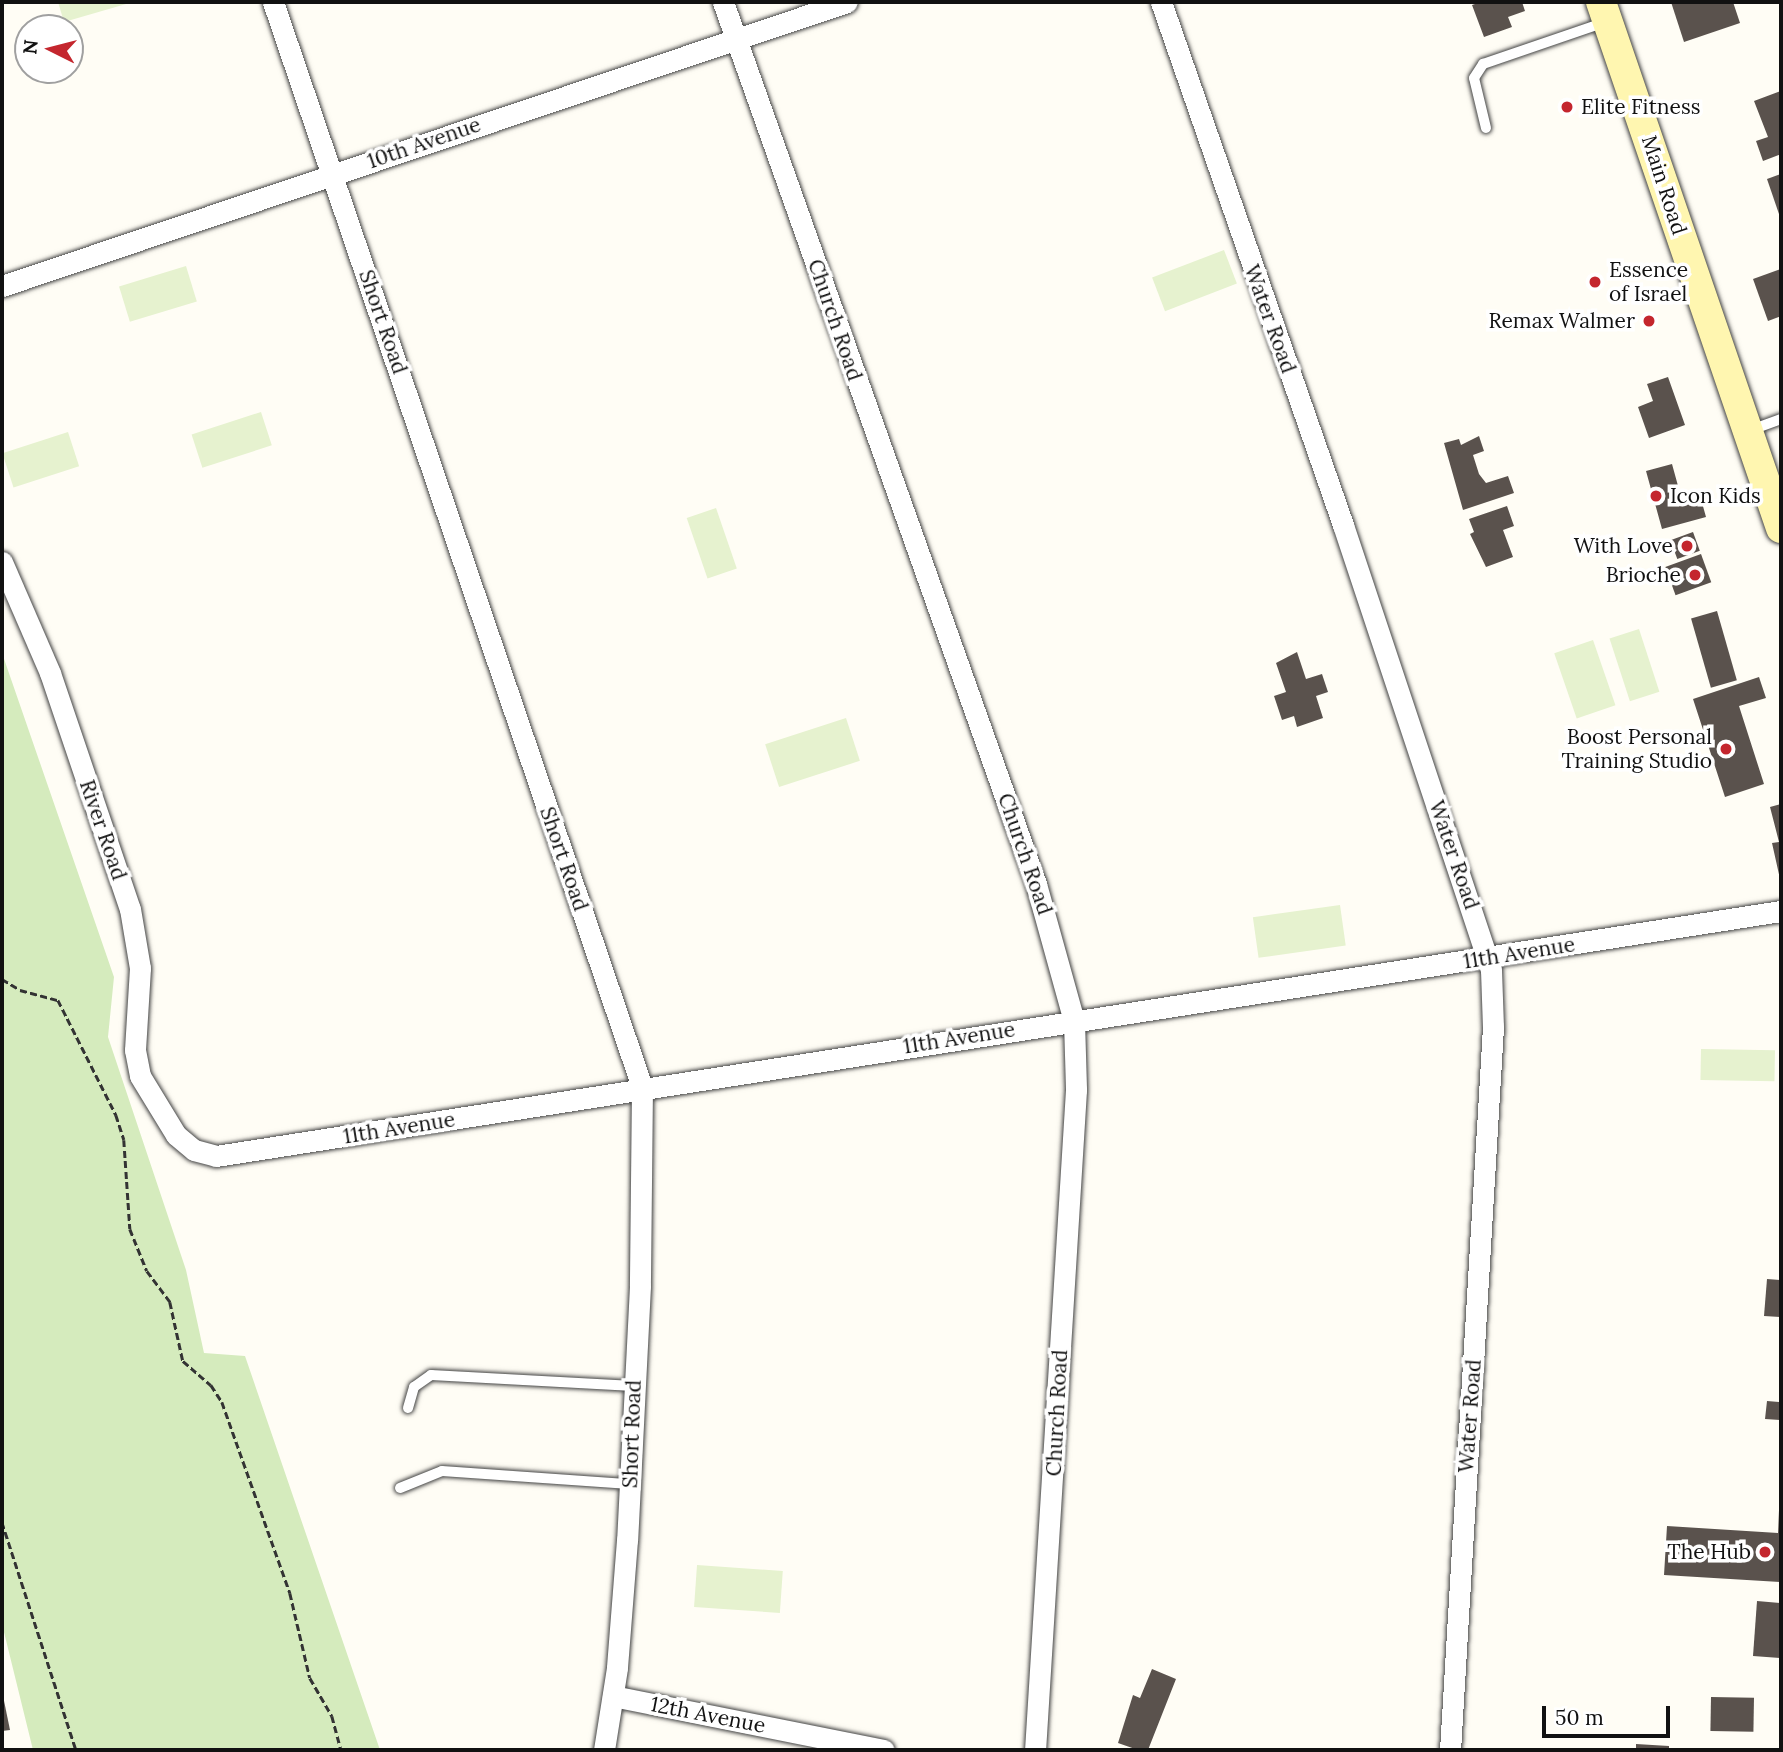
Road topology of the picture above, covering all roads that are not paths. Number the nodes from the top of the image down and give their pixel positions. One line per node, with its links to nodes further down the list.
1 (273, 2): 8 (street, Short Road)
2 (723, 2): 6 (street, Church Road)
3 (847, 2): 6 (street, 10th Avenue)
4 (1161, 2): 15 (street, Water Road)
5 (1605, 12): 7 (lane); 11 (main road, Main Road)
6 (735, 39): 8 (street, 10th Avenue); 16 (street, Church Road)
7 (1486, 128)
8 (335, 173): 9 (street, 10th Avenue); 17 (street, Short Road)
9 (2, 286)
10 (1781, 419): 11 (lane)
11 (1748, 431): 12 (main road, Main Road)
12 (1781, 528)
13 (2, 562): 18 (street, River Road)
14 (1781, 911): 15 (street, 11th Avenue)
15 (1487, 958): 16 (street, 11th Avenue); 27 (street, Water Road)
16 (1074, 1021): 17 (street, 11th Avenue); 26 (street, Church Road)
17 (642, 1087): 18 (street, 11th Avenue); 19 (street, Short Road)
18 (157, 1107)
19 (634, 1386): 20 (lane); 21 (street, Short Road)
20 (408, 1408)
21 (630, 1484): 22 (lane); 23 (street, Short Road)
22 (400, 1488)
23 (613, 1696): 24 (street, Short Road); 25 (street, 12th Avenue)
24 (604, 1750)
25 (884, 1750)
26 (1035, 1750)
27 (1450, 1750)

